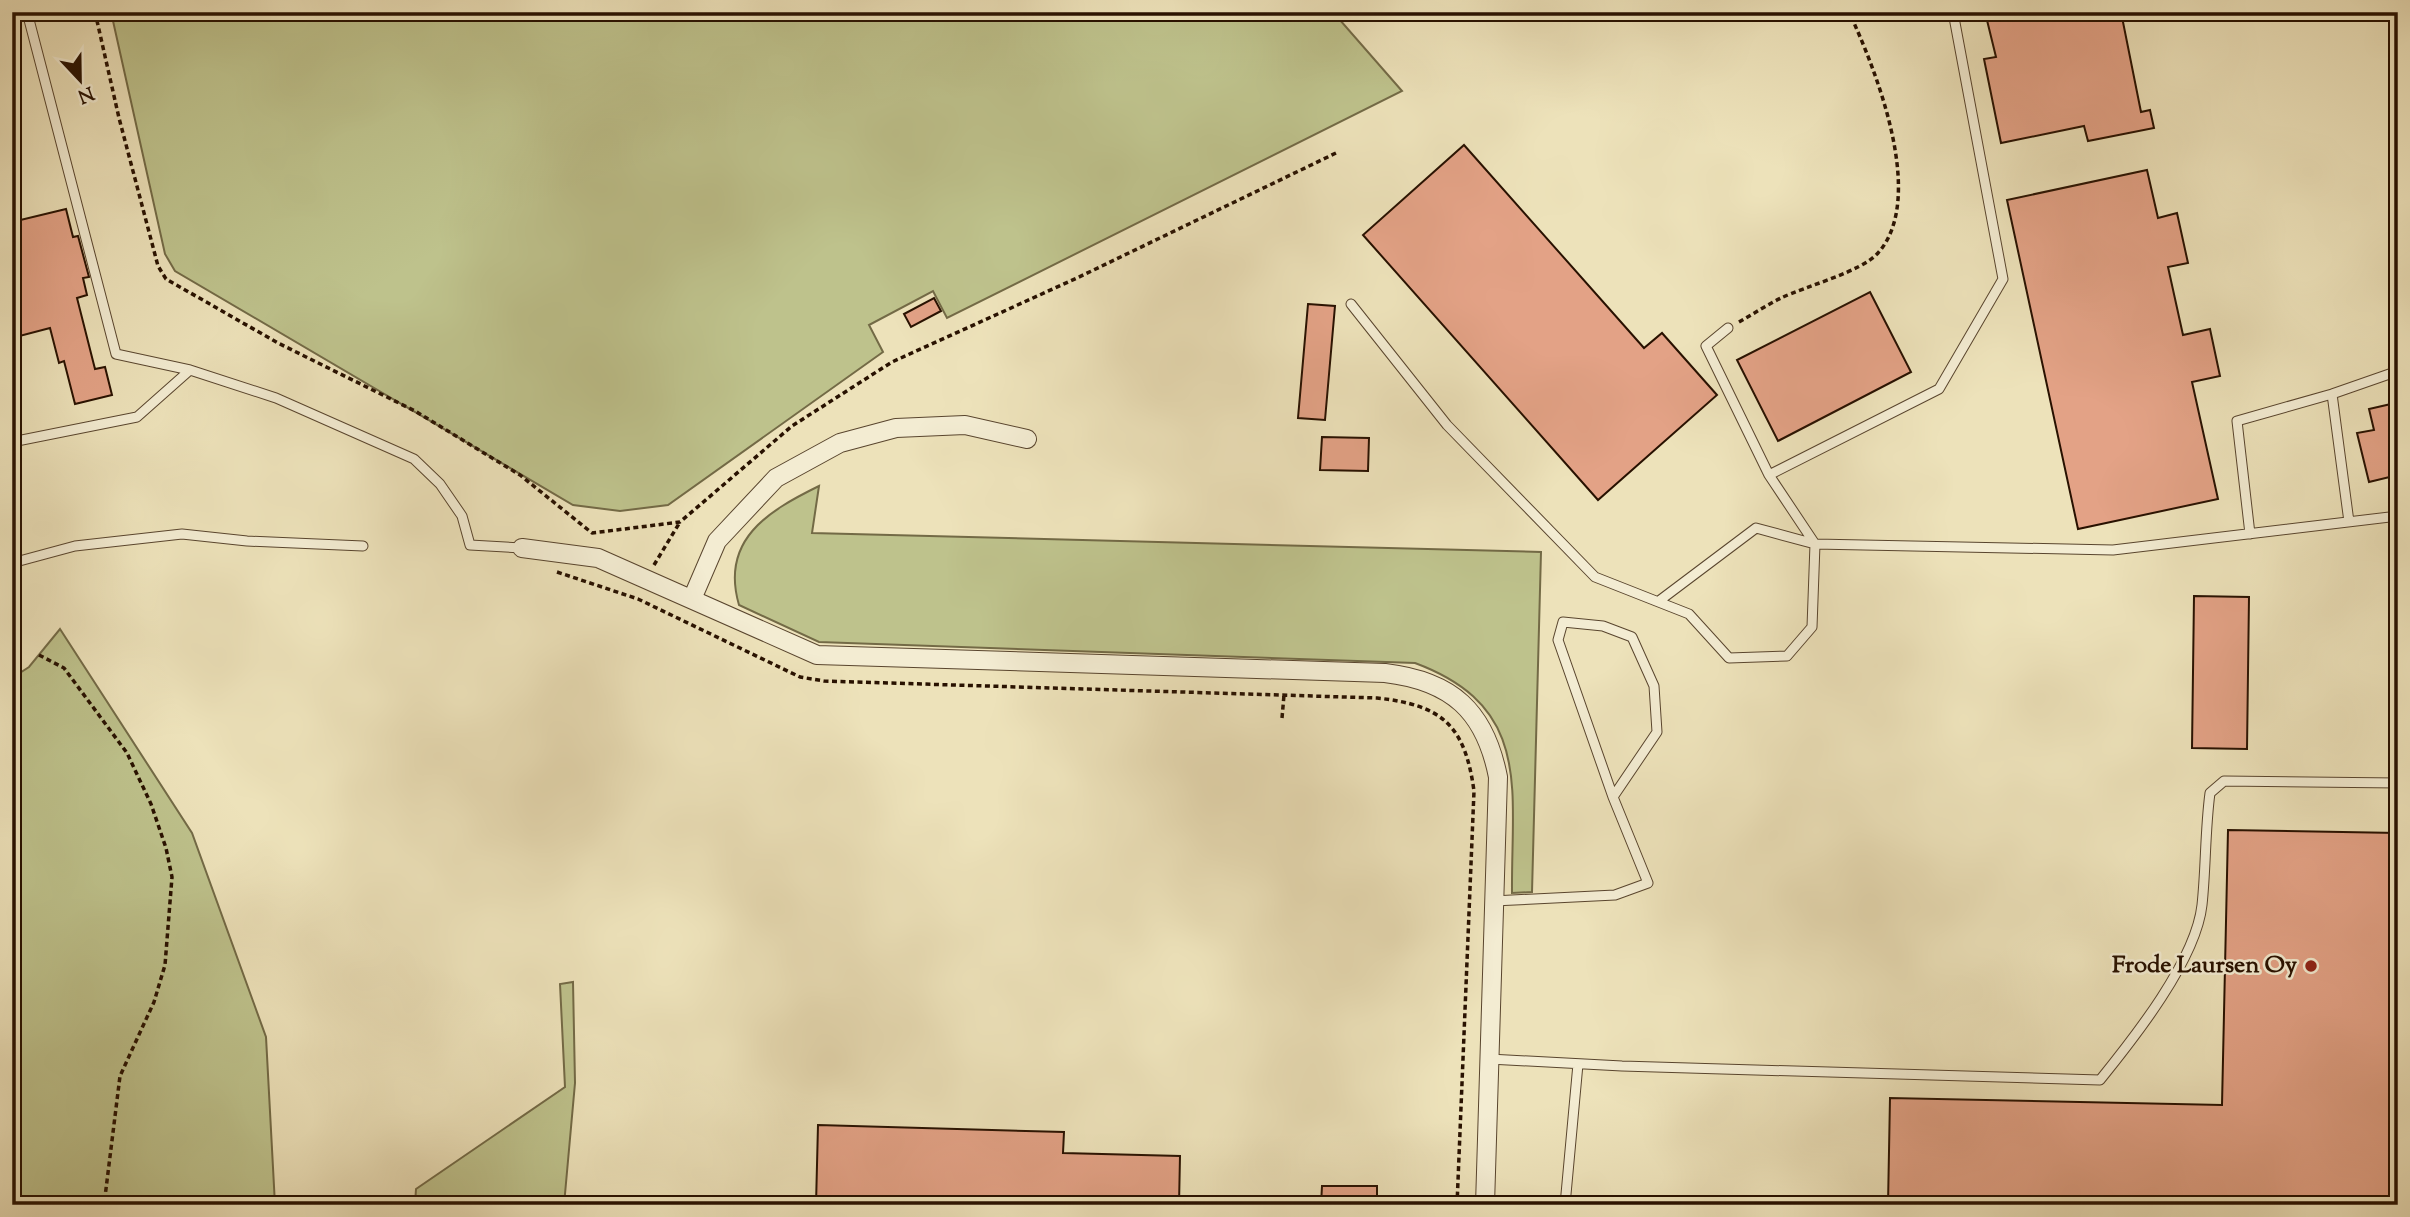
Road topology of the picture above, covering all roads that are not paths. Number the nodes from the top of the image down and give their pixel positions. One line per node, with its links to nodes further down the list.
1 (27, 12): 5 (lane)
2 (1952, 12): 10 (lane)
3 (1351, 304): 19 (lane)
4 (1728, 328): 10 (lane)
5 (190, 370): 9 (lane); 16 (lane)
6 (2398, 371): 7 (lane)
7 (2332, 394): 12 (lane); 13 (lane)
8 (1027, 439): 18 (street)
9 (12, 442)
10 (1769, 475): 14 (lane)
11 (2398, 516): 12 (lane)
12 (2349, 522): 13 (lane)
13 (2250, 534): 14 (lane)
14 (1815, 544): 19 (lane); 19 (lane)
15 (363, 546): 17 (lane)
16 (522, 548): 18 (street)
17 (12, 563)
18 (692, 599): 22 (street)
19 (1659, 601)
20 (2398, 783): 24 (lane)
21 (1613, 797): 21 (lane); 22 (lane)
22 (1493, 901): 23 (street)
23 (1489, 1059): 24 (lane); 25 (street)
24 (1578, 1065): 26 (lane)
25 (1485, 1205)
26 (1565, 1205)

